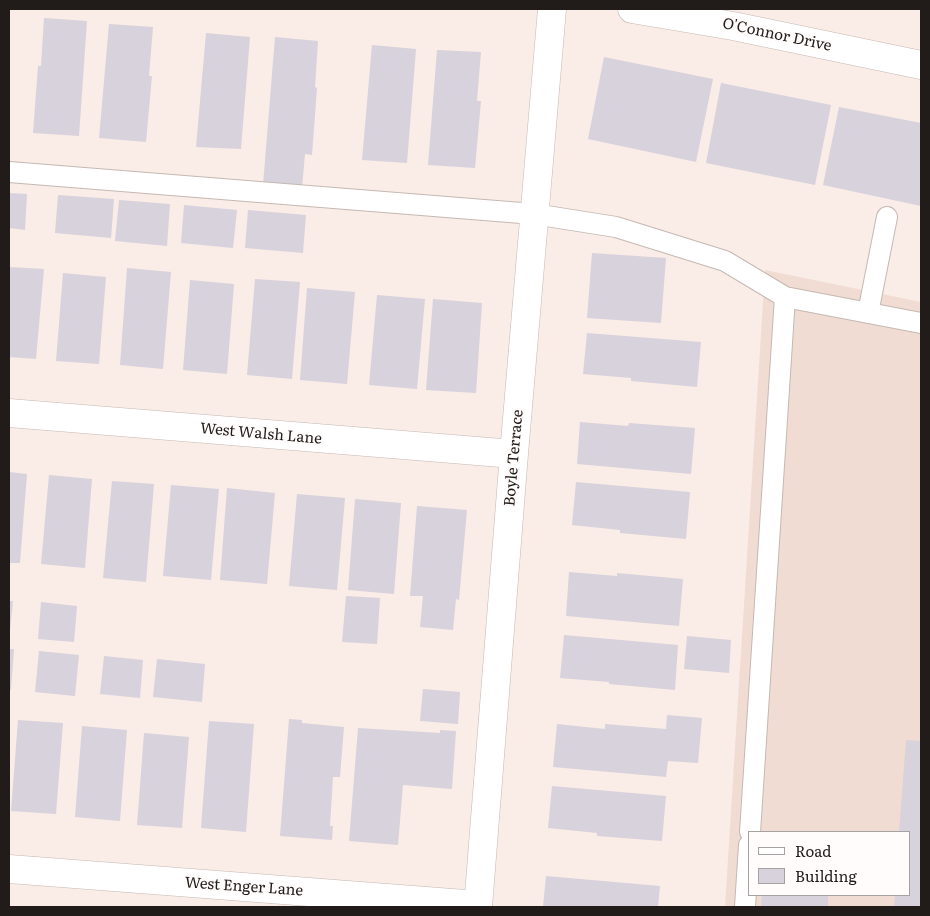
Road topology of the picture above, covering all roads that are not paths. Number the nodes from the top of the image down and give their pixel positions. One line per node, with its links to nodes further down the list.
1 (552, 9): 5 (street, Boyle Terrace)
2 (632, 9): 3 (street, O'Connor Drive)
3 (921, 65)
4 (9, 172): 5 (lane)
5 (534, 214): 7 (lane); 11 (street, Boyle Terrace)
6 (887, 217): 8 (lane)
7 (785, 297): 8 (lane); 12 (lane)
8 (868, 313): 9 (lane)
9 (921, 323)
10 (9, 413): 11 (street, West Walsh Lane)
11 (514, 454): 15 (street, Boyle Terrace)
12 (750, 831)
13 (748, 860): 16 (lane)
14 (9, 869): 15 (street, West Enger Lane)
15 (478, 906)
16 (745, 907)

